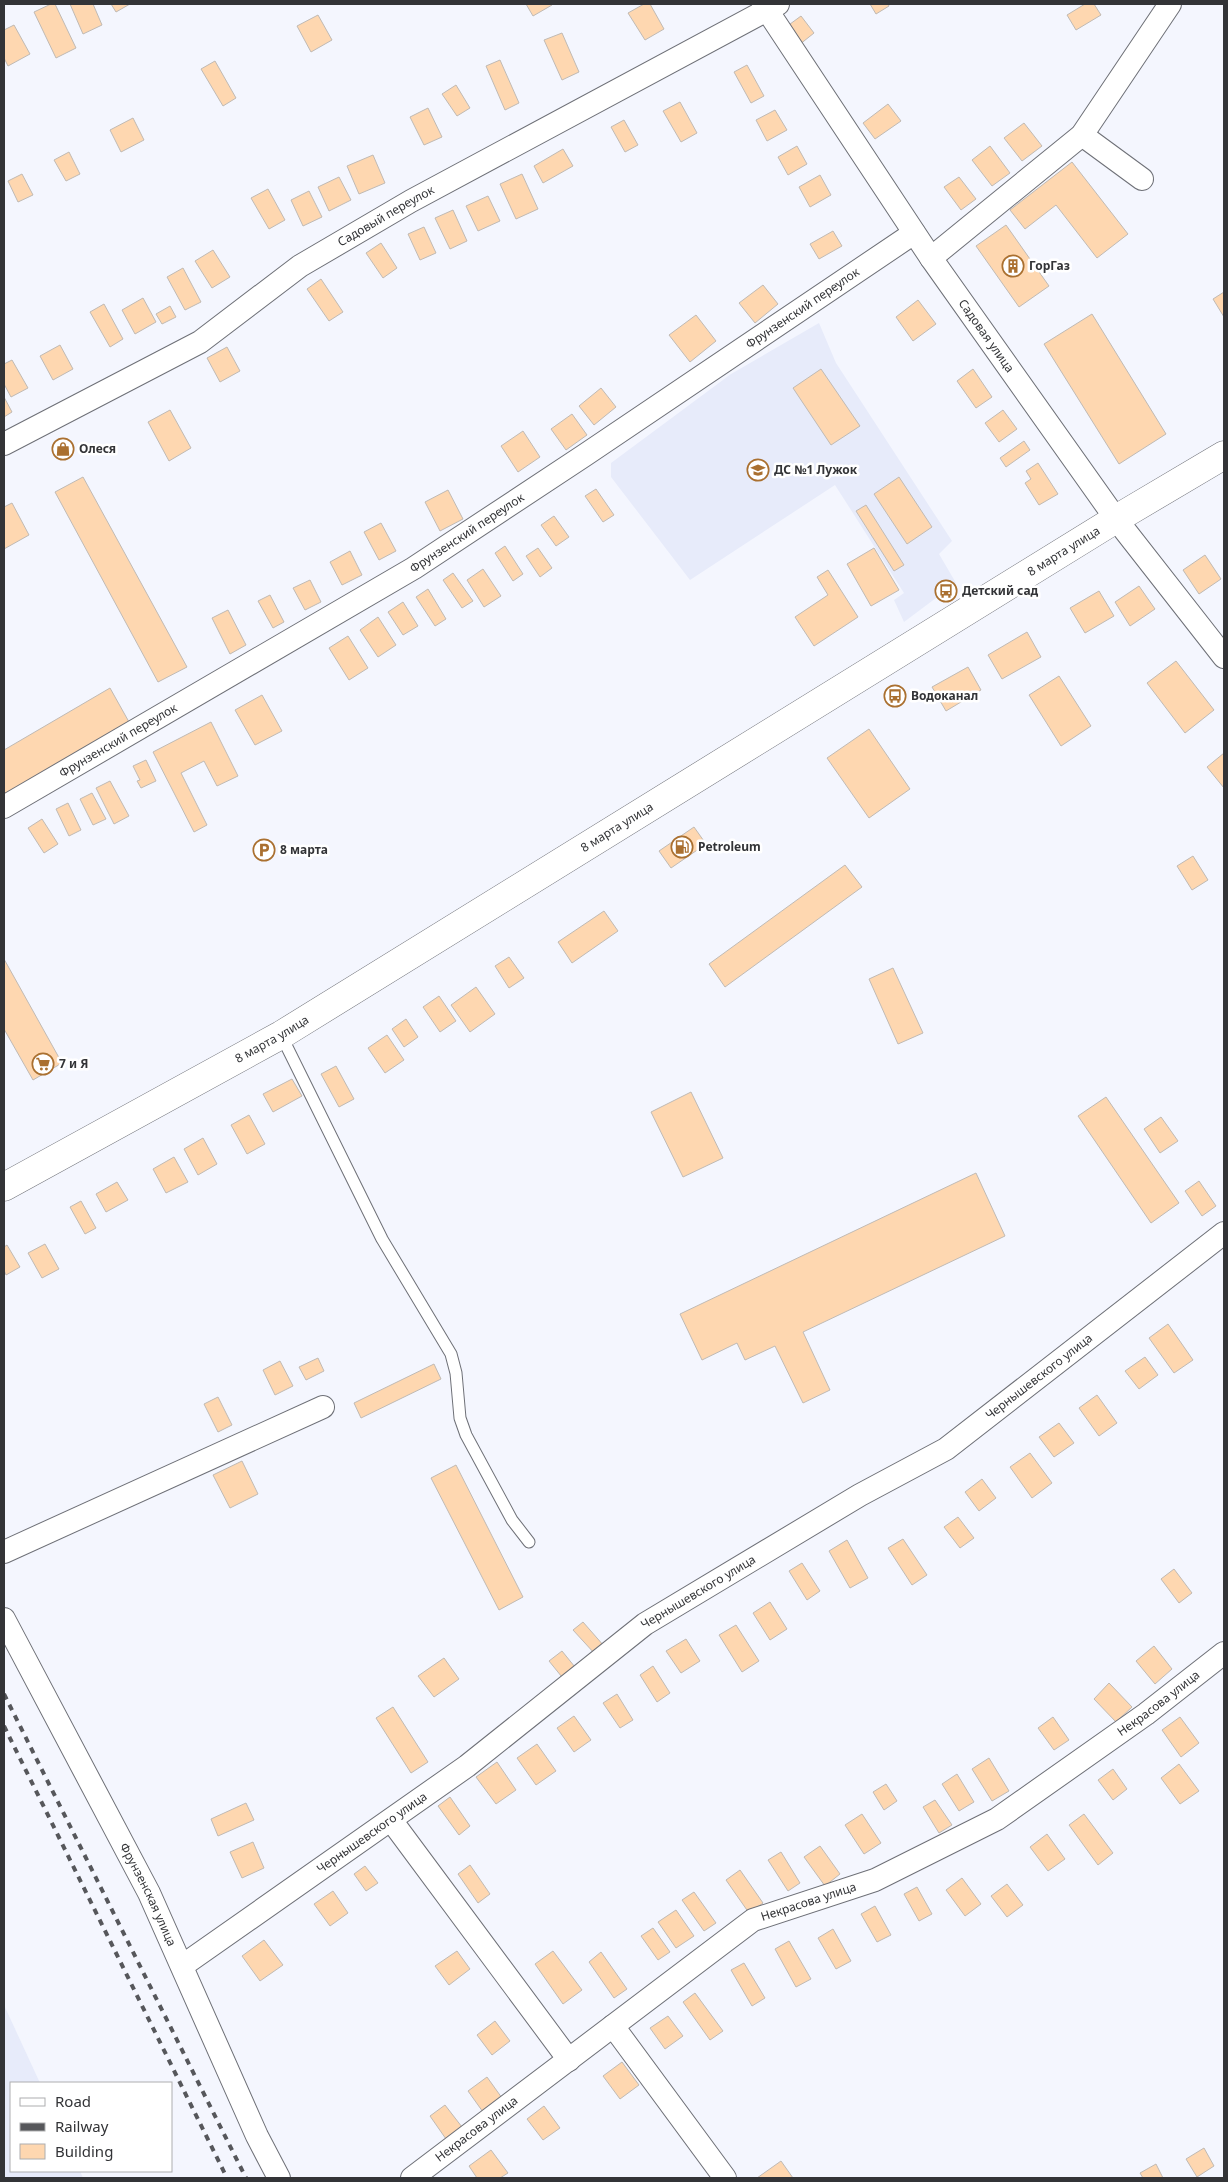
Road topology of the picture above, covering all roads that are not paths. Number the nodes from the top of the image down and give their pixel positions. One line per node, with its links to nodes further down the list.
1 (1170, 4): 3 (street)
2 (770, 6): 5 (street, Садовая улица); 7 (street, Садовый переулок)
3 (1082, 135): 4 (street); 6 (street)
4 (1142, 179)
5 (914, 233): 6 (street, Садовая улица); 11 (street, Фрунзенский переулок)
6 (930, 258): 9 (street, Садовая улица)
7 (4, 444)
8 (1224, 456): 9 (street, 8 марта улица)
9 (1116, 519): 10 (street, Садовая улица); 12 (street, 8 марта улица)
10 (1224, 657)
11 (4, 807)
12 (281, 1035): 13 (street, 8 марта улица); 16 (lane)
13 (4, 1187)
14 (1224, 1233): 20 (street, Чернышевского улица)
15 (323, 1407): 17 (street)
16 (529, 1542)
17 (4, 1552)
18 (4, 1618): 21 (street, Фрунзенская улица)
19 (1224, 1653): 22 (street, Некрасова улица)
20 (391, 1820): 21 (street, Чернышевского улица); 23 (street)
21 (182, 1966): 24 (street, Фрунзенская улица)
22 (613, 2026): 23 (street, Некрасова улица); 26 (street)
23 (568, 2060): 25 (street, Некрасова улица)
24 (279, 2178)
25 (412, 2178)
26 (725, 2178)

